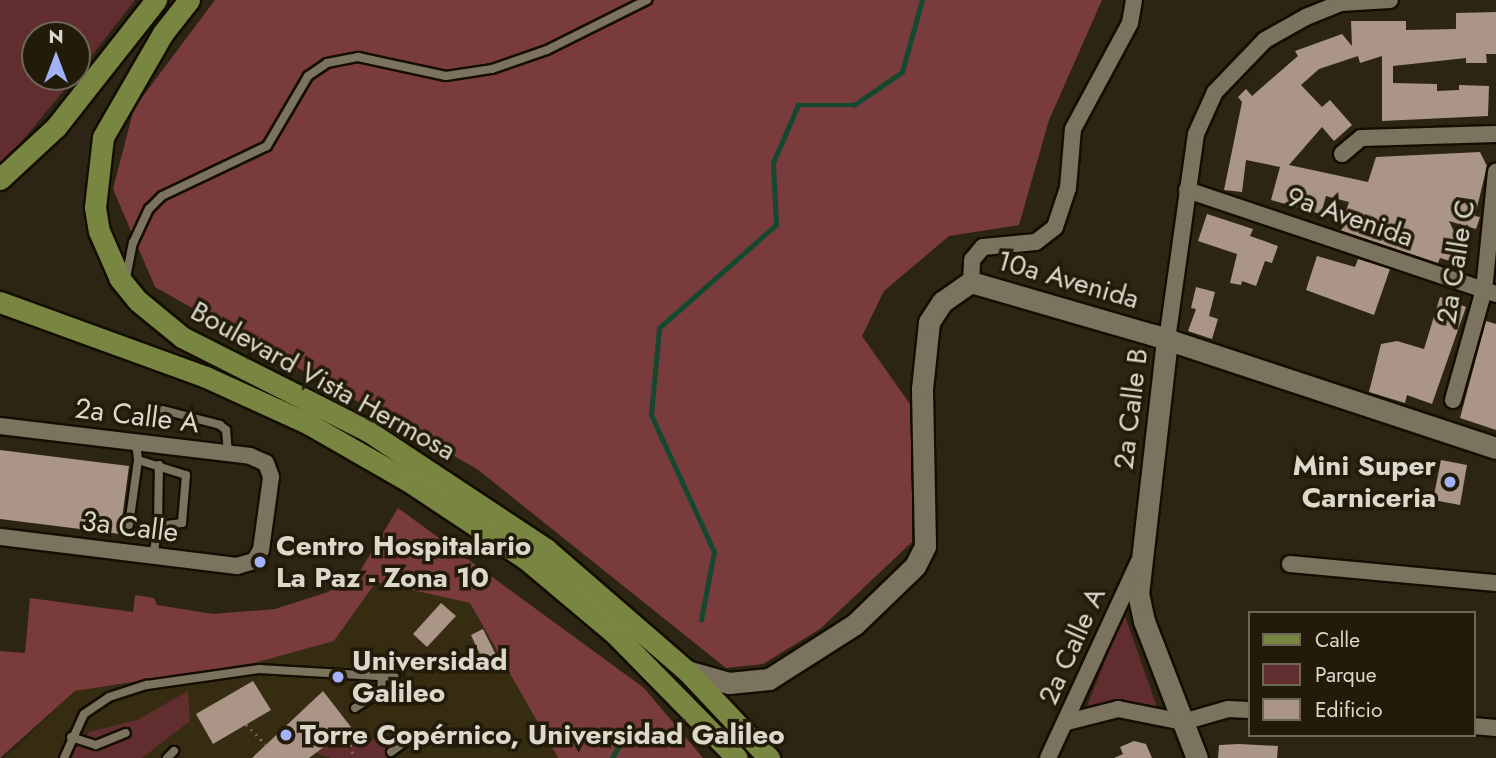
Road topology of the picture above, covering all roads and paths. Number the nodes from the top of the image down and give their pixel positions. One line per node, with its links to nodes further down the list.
1 (156, 0): 9 (main road)
2 (189, 0): 12 (main road, Boulevard Vista Hermosa)
3 (647, 0): 12 (lane)
4 (1135, 0): 11 (street)
5 (1390, 0): 10 (street, 2a Calle B)
6 (1496, 135): 7 (street)
7 (1342, 154)
8 (1496, 172): 13 (street, 2a Calle C)
9 (0, 179)
10 (1186, 190): 13 (street, 9a Avenida); 15 (street, 2a Calle B)
11 (971, 282): 15 (street, 10a Avenida); 32 (street, 10a Avenida)
12 (125, 285): 32 (main road, Boulevard Vista Hermosa)
13 (1490, 292): 16 (street, 2a Calle C)
14 (0, 302): 50 (main road, Boulevard Vista Hermosa)
15 (1167, 340): 20 (street, 10a Avenida); 27 (street, 2a Calle B)
16 (1453, 400)
17 (163, 410): 21 (lane)
18 (0, 426): 19 (street, 2a Calle A)
19 (136, 443): 21 (street, 2a Calle A); 22 (lane)
20 (1496, 449)
21 (228, 453): 29 (street, 2a Calle A)
22 (138, 460): 23 (lane); 24 (lane)
23 (159, 465): 25 (lane); 25 (lane)
24 (130, 525)
25 (158, 526): 28 (lane)
26 (0, 537): 28 (street, 3a Calle)
27 (1142, 555): 37 (street, 2a Calle A); 38 (street, 2a Calle B)
28 (153, 556): 29 (street, 3a Calle)
29 (254, 561)
30 (1290, 564): 31 (street)
31 (1496, 583)
32 (687, 671): 51 (main road, Boulevard Vista Hermosa)
33 (382, 676): 34 (lane); 35 (lane); 45 (lane)
34 (395, 677)
35 (355, 708)
36 (1248, 710): 38 (street)
37 (1067, 722): 38 (street); 52 (street, 2a Calle A)
38 (1183, 722): 53 (street, 2a Calle B)
39 (246, 724): 46 (path)
40 (1475, 726): 41 (street)
41 (1496, 728)
42 (347, 731): 49 (path)
43 (126, 733): 45 (lane)
44 (413, 736): 47 (lane)
45 (71, 737): 48 (lane)
46 (266, 745)
47 (391, 752)
48 (64, 758)
49 (354, 758)
50 (737, 758)
51 (769, 758)
52 (1048, 758)
53 (1197, 758)

